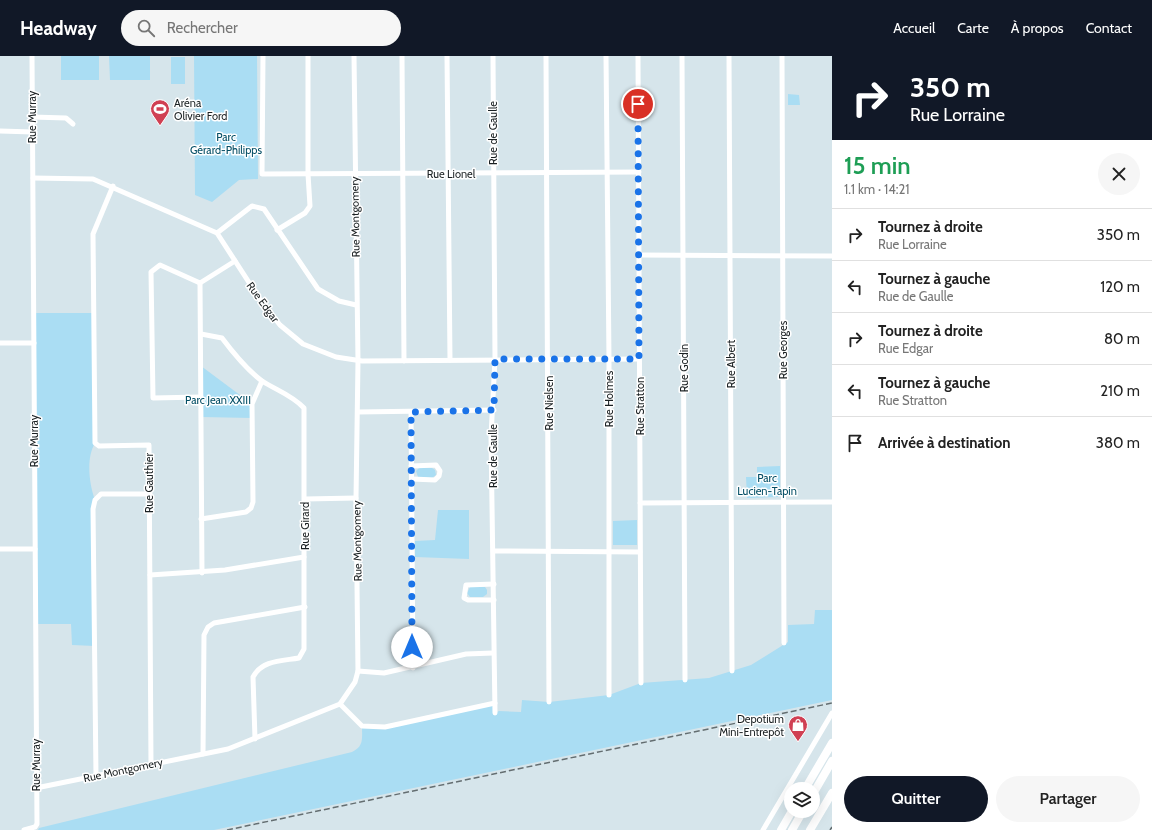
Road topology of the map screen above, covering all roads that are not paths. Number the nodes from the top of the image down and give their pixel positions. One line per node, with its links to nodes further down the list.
1 (32, 56): 14 (street, Rue Murray)
2 (264, 56): 21 (street, Rue Lionel)
3 (308, 56): 21 (street)
4 (354, 56): 22 (street, Rue Montgomery)
5 (402, 56): 23 (street)
6 (447, 56): 24 (street)
7 (493, 56): 25 (street, Rue de Gaulle)
8 (546, 56): 18 (street, Rue Nielsen)
9 (606, 56): 19 (street, Rue Holmes)
10 (638, 56): 20 (street, Rue Stratton)
11 (682, 56): 31 (street, Rue Godin)
12 (730, 56): 32 (street, Rue Albert)
13 (782, 56): 33 (street, Rue Georges)
14 (32, 117): 15 (street); 17 (street, Rue Murray)
15 (74, 124)
16 (0, 131): 17 (street)
17 (32, 132): 26 (street, Rue Murray)
18 (547, 172): 19 (street, Rue Lionel); 25 (street, Rue Lionel); 45 (street, Rue Nielsen)
19 (606, 172): 20 (street, Rue Lionel); 42 (street, Rue Holmes)
20 (639, 172): 30 (street, Rue Stratton)
21 (308, 174): 22 (street, Rue Lionel); 28 (street)
22 (355, 174): 23 (street, Rue Lionel); 37 (street, Rue Montgomery)
23 (402, 174): 24 (street, Rue Lionel); 47 (street)
24 (448, 174): 25 (street, Rue Lionel); 44 (street)
25 (493, 174): 41 (street, Rue de Gaulle)
26 (33, 178): 27 (street); 40 (street, Rue Murray)
27 (112, 186): 29 (street); 55 (street, Rue Gauthier)
28 (277, 230): 29 (street); 37 (street)
29 (217, 234): 35 (street, Rue Edgar)
30 (639, 255): 31 (street); 43 (street, Rue Stratton)
31 (684, 255): 32 (street); 61 (street, Rue Godin)
32 (730, 256): 33 (street); 58 (street, Rue Albert)
33 (782, 256): 34 (street); 62 (street, Rue Georges)
34 (832, 256)
35 (234, 262): 36 (street); 46 (street, Rue Edgar)
36 (200, 283): 38 (street); 49 (street)
37 (356, 305): 46 (street, Rue Montgomery)
38 (201, 334): 48 (street, Rue Girard); 49 (street)
39 (0, 343): 40 (street)
40 (34, 343): 65 (street, Rue Murray)
41 (495, 359): 44 (street, Rue Edgar); 45 (street, Rue Edgar); 50 (street, Rue de Gaulle)
42 (609, 359): 43 (street, Rue Edgar); 45 (street, Rue Edgar); 68 (street, Rue Holmes)
43 (639, 359): 60 (street, Rue Stratton)
44 (450, 360): 47 (street, Rue Edgar)
45 (549, 360): 67 (street, Rue Nielsen)
46 (358, 361): 47 (street, Rue Edgar); 51 (street, Rue Montgomery)
47 (404, 361)
48 (262, 381): 57 (street, Rue Girard); 63 (street)
49 (201, 397): 63 (street)
50 (494, 410): 52 (street); 66 (street, Rue de Gaulle)
51 (358, 412): 52 (street); 56 (street, Rue Montgomery)
52 (411, 412): 53 (street)
53 (412, 466): 54 (street); 54 (street)
54 (412, 480): 78 (street)
55 (150, 494): 72 (street, Rue Gauthier); 94 (street)
56 (356, 498): 57 (street); 79 (street, Rue Montgomery)
57 (305, 499): 70 (street, Rue Girard)
58 (731, 502): 61 (street); 62 (street); 80 (street, Rue Albert)
59 (832, 502): 62 (street)
60 (640, 503): 61 (street); 69 (street, Rue Stratton)
61 (685, 503): 81 (street, Rue Godin)
62 (784, 503): 76 (street, Rue Georges)
63 (201, 519): 71 (street)
64 (0, 549): 65 (street)
65 (35, 549): 97 (street, Rue Murray)
66 (494, 551): 67 (street); 73 (street, Rue de Gaulle)
67 (550, 551): 68 (street); 84 (street, Rue Nielsen)
68 (609, 551): 69 (street); 83 (street, Rue Holmes)
69 (640, 552): 82 (street, Rue Stratton)
70 (304, 557): 71 (street); 75 (street, Rue Girard)
71 (202, 573): 72 (street)
72 (150, 575): 93 (street, Rue Gauthier)
73 (494, 584): 74 (street, Rue de Gaulle); 74 (street)
74 (494, 600): 77 (street, Rue de Gaulle)
75 (305, 607): 89 (street, Rue Girard); 91 (street)
76 (784, 644)
77 (493, 653): 78 (street); 85 (street, Rue de Gaulle)
78 (413, 668): 79 (street)
79 (358, 671): 86 (street, Rue Montgomery)
80 (732, 671)
81 (686, 680)
82 (641, 683)
83 (609, 694)
84 (549, 702)
85 (495, 703): 86 (street); 88 (street, Rue de Gaulle)
86 (340, 704): 89 (street, Rue Montgomery)
87 (832, 712): 102 (street)
88 (495, 713)
89 (255, 739): 91 (street, Rue Montgomery)
90 (832, 742): 95 (highway)
91 (203, 754): 93 (street, Rue Montgomery)
92 (832, 761): 96 (highway)
93 (151, 765): 94 (street, Rue Montgomery)
94 (96, 776): 97 (street, Rue Montgomery)
95 (809, 782)
96 (820, 782)
97 (36, 788): 101 (street, Rue Murray)
98 (832, 793): 105 (highway)
99 (788, 818): 103 (highway)
100 (799, 818): 104 (highway)
101 (24, 830)
102 (763, 830)
103 (781, 830)
104 (792, 830)
105 (810, 830)

